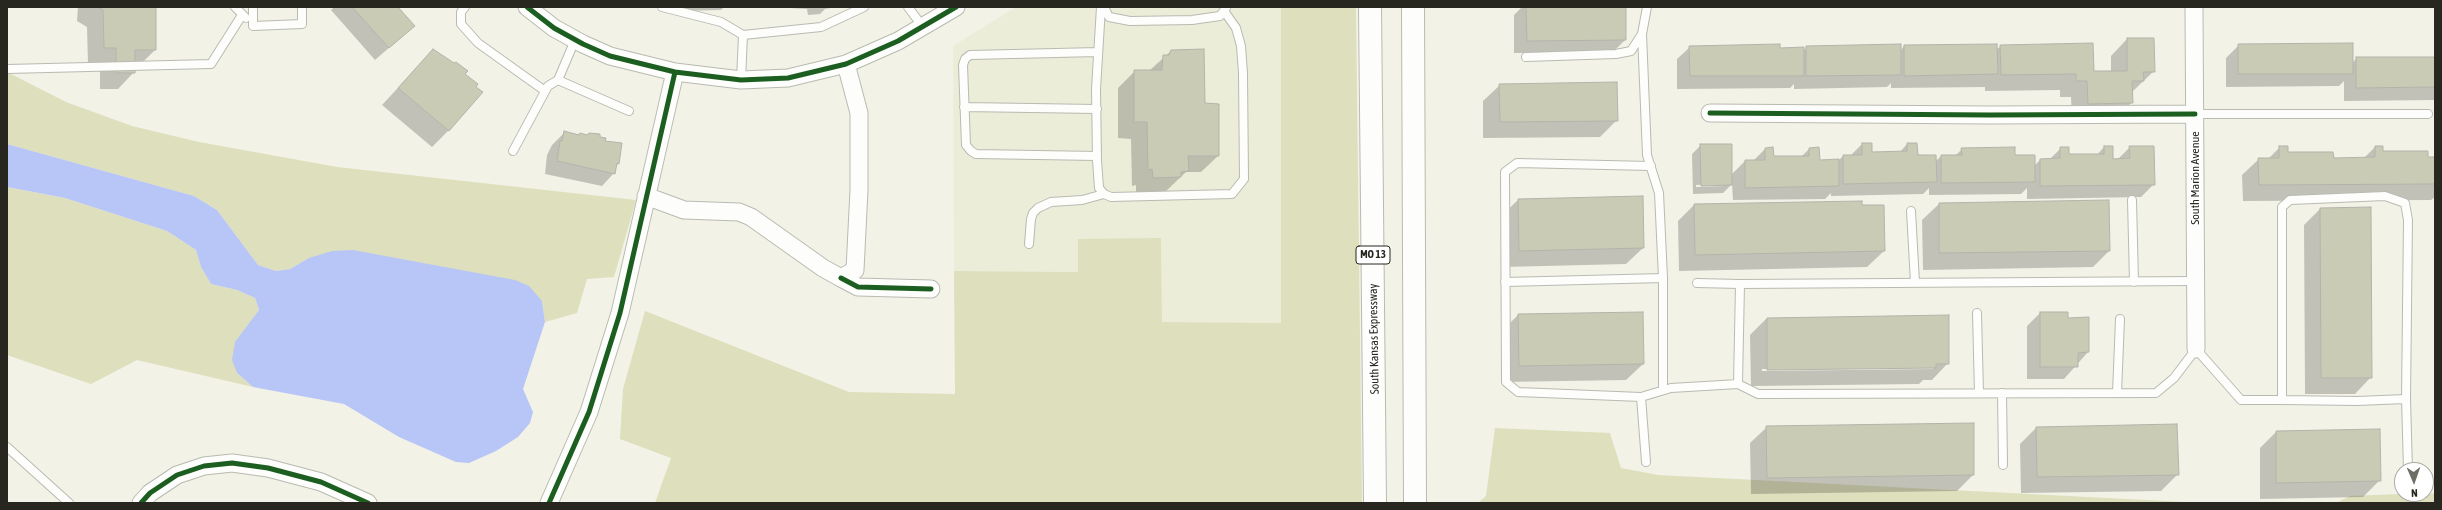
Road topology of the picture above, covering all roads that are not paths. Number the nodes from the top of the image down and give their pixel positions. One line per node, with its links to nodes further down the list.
1 (235, 7): 16 (lane)
2 (253, 7): 17 (lane)
3 (302, 7): 17 (lane)
4 (465, 7): 29 (lane)
5 (526, 7): 21 (street)
6 (662, 7): 20 (lane)
7 (864, 7): 20 (lane)
8 (908, 7): 18 (lane)
9 (956, 7): 18 (street)
10 (1103, 7): 15 (lane); 22 (lane)
11 (1370, 7): 72 (main road, South Kansas Expressway / MO 13)
12 (1413, 7): 73 (main road)
13 (1647, 7): 19 (lane)
14 (2194, 7): 34 (street, South Marion Avenue)
15 (1226, 9): 39 (lane)
16 (242, 15): 17 (lane); 25 (lane)
17 (253, 26)
18 (923, 27): 24 (street)
19 (1642, 34): 23 (lane); 38 (lane)
20 (743, 35): 28 (lane)
21 (575, 40): 26 (street); 27 (lane)
22 (1098, 52): 30 (lane); 31 (lane)
23 (1526, 57)
24 (846, 64): 28 (street); 44 (street)
25 (7, 69)
26 (675, 72): 28 (street); 40 (street)
27 (558, 80): 29 (lane); 32 (lane)
28 (741, 80)
29 (545, 91): 36 (lane)
30 (964, 107): 31 (lane); 37 (lane)
31 (1097, 109): 37 (lane)
32 (629, 111)
33 (1710, 113): 34 (street)
34 (2195, 114): 35 (lane); 46 (street, South Marion Avenue)
35 (2428, 114)
36 (513, 151)
37 (1097, 156): 39 (lane)
38 (1651, 166): 45 (lane); 47 (lane)
39 (1104, 194): 43 (lane)
40 (646, 196): 44 (street); 71 (street)
41 (2132, 200): 48 (lane)
42 (1911, 211): 50 (lane)
43 (1030, 244)
44 (842, 278): 52 (street)
45 (1662, 278): 47 (lane); 57 (lane)
46 (2195, 281): 48 (lane); 55 (street, South Marion Avenue)
47 (1505, 282): 61 (lane)
48 (2134, 282): 50 (lane)
49 (1698, 283): 51 (lane)
50 (1915, 283): 51 (lane)
51 (1740, 284): 56 (lane)
52 (931, 289)
53 (1977, 313): 58 (lane)
54 (2120, 319): 60 (lane)
55 (2196, 349): 60 (lane); 63 (lane)
56 (1738, 384): 57 (lane); 58 (lane)
57 (1663, 390): 61 (lane)
58 (1979, 393): 59 (lane)
59 (2002, 393): 60 (lane); 67 (lane)
60 (2117, 393)
61 (1641, 397): 65 (lane)
62 (2406, 399): 63 (lane); 63 (lane); 66 (lane)
63 (2282, 400)
64 (7, 447): 68 (lane)
65 (1646, 462)
66 (2408, 462)
67 (2003, 465)
68 (69, 503)
69 (141, 503): 70 (street)
70 (368, 503)
71 (550, 503)
72 (1375, 503)
73 (1416, 503)

